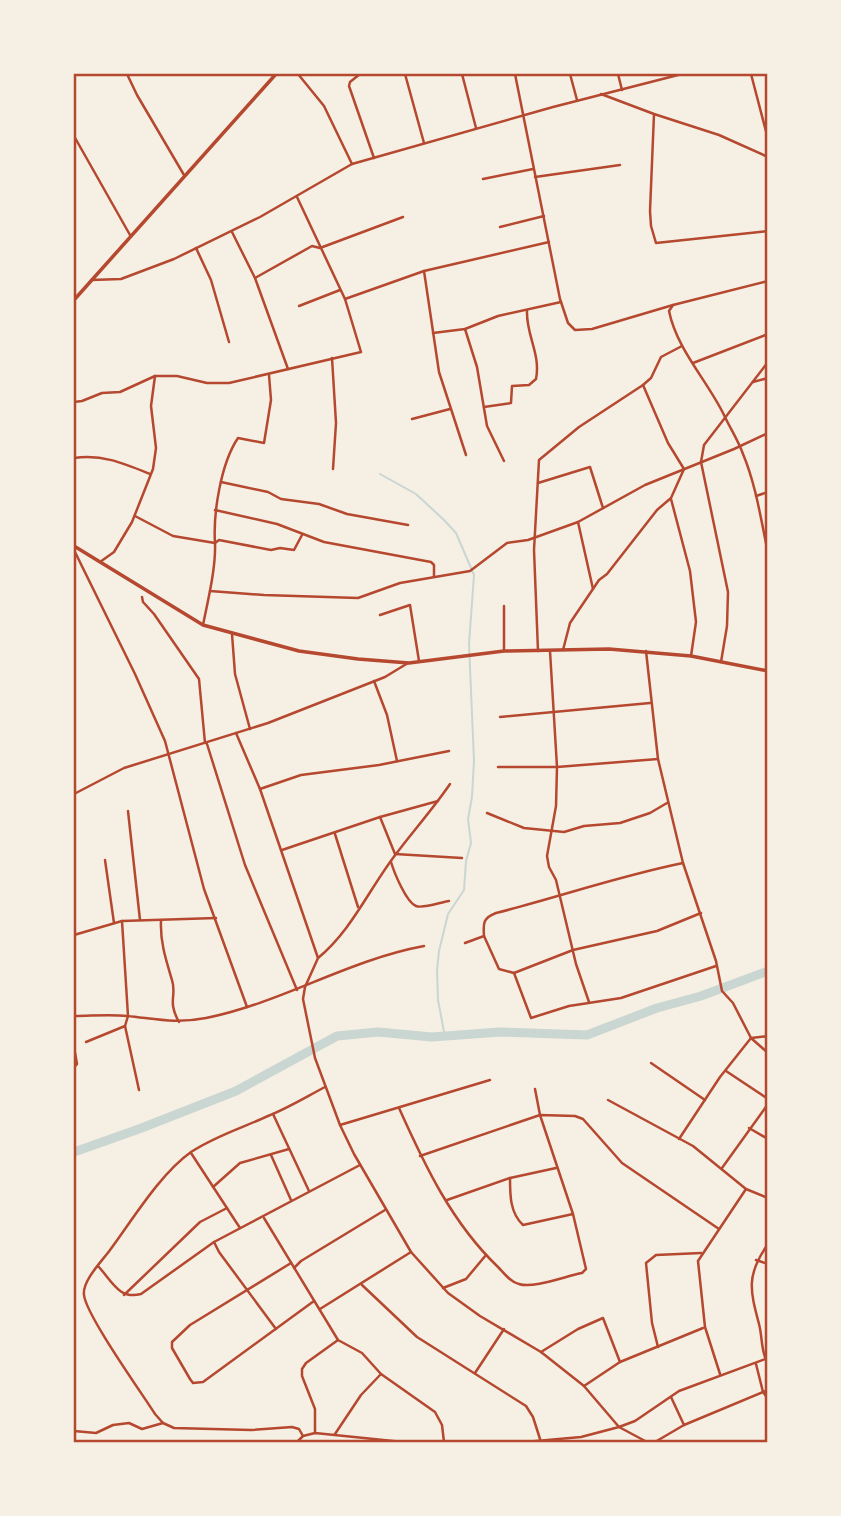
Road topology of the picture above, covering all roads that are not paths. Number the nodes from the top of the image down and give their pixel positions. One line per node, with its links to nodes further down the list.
1 (127, 74): 26 (street)
2 (274, 74): 26 (street)
3 (298, 74): 23 (street)
4 (360, 74): 22 (street)
5 (405, 74): 20 (street)
6 (462, 74): 17 (street)
7 (515, 74): 16 (street)
8 (570, 74): 14 (street)
9 (618, 74): 12 (street)
10 (682, 74): 12 (street)
11 (751, 74): 19 (street)
12 (622, 90): 13 (street)
13 (601, 94): 14 (street); 15 (street)
14 (577, 100): 16 (street)
15 (654, 114): 21 (street); 33 (street)
16 (524, 115): 17 (street); 25 (street)
17 (476, 129): 20 (street)
18 (74, 136): 35 (street)
19 (768, 139)
20 (424, 143): 22 (street)
21 (768, 157)
22 (374, 158): 23 (street)
23 (352, 164): 29 (street)
24 (620, 165): 27 (street)
25 (533, 169): 27 (street); 28 (street)
26 (184, 175): 35 (street)
27 (535, 177): 30 (street)
28 (483, 179)
29 (296, 197): 34 (street); 38 (street)
30 (544, 216): 32 (street); 36 (street)
31 (403, 218): 38 (street)
32 (500, 228)
33 (768, 231)
34 (232, 232): 37 (street); 40 (street)
35 (130, 235): 41 (street)
36 (549, 242): 39 (street); 46 (street)
37 (196, 248): 41 (street); 53 (street)
38 (320, 248): 40 (street); 43 (street)
39 (424, 271): 44 (street); 51 (street)
40 (255, 278): 58 (street)
41 (91, 280): 45 (street)
42 (768, 281): 47 (street)
43 (340, 290): 44 (street); 48 (street)
44 (345, 299): 55 (street)
45 (74, 300)
46 (561, 302): 47 (street); 49 (street)
47 (673, 305): 54 (street)
48 (299, 306)
49 (527, 311): 50 (street); 65 (street)
50 (465, 329): 51 (street); 65 (street)
51 (433, 333): 66 (street)
52 (768, 334): 57 (street)
53 (229, 342)
54 (682, 346): 57 (street); 63 (street)
55 (332, 358): 58 (street); 75 (street)
56 (768, 362): 62 (street)
57 (693, 363): 67 (street)
58 (288, 369): 59 (street)
59 (269, 375): 60 (street); 78 (street)
60 (155, 376): 64 (street); 77 (street)
61 (768, 378): 62 (street)
62 (753, 382): 67 (street)
63 (643, 385): 76 (street); 79 (street)
64 (74, 402)
65 (484, 408): 73 (street)
66 (450, 409): 68 (street); 71 (street)
67 (725, 416): 70 (street); 74 (street)
68 (412, 419)
69 (768, 433): 70 (street)
70 (740, 445): 74 (street); 81 (street)
71 (466, 456)
72 (74, 458): 77 (street)
73 (504, 461)
74 (701, 462): 76 (street); 110 (street)
75 (333, 469)
76 (684, 469): 82 (street); 83 (street)
77 (150, 474): 85 (street)
78 (221, 482): 84 (street); 87 (street)
79 (538, 483): 83 (street); 88 (street)
80 (768, 492): 81 (street)
81 (756, 496): 92 (street)
82 (671, 498): 95 (street); 107 (street)
83 (603, 508): 86 (street)
84 (215, 510): 89 (street); 90 (street)
85 (135, 516): 90 (street); 93 (street)
86 (578, 522): 88 (street); 95 (street)
87 (408, 525)
88 (536, 537): 94 (street); 103 (street)
89 (313, 538): 90 (street); 94 (street)
90 (215, 543): 96 (street)
91 (74, 548): 93 (street); 120 (street)
92 (768, 553)
93 (100, 562): 100 (street)
94 (434, 576): 96 (street)
95 (593, 589): 102 (street)
96 (210, 591): 100 (street)
97 (142, 597): 118 (street)
98 (504, 606): 106 (street)
99 (380, 615): 108 (street)
100 (203, 625): 101 (street)
101 (232, 634): 109 (street); 116 (street)
102 (564, 650): 104 (street); 105 (street)
103 (538, 651): 104 (street); 106 (street)
104 (550, 651): 114 (street)
105 (646, 651): 107 (street); 113 (street)
106 (504, 652): 108 (street)
107 (691, 656): 110 (street)
108 (419, 661): 109 (street)
109 (409, 663): 112 (street)
110 (721, 663): 111 (street)
111 (768, 671)
112 (374, 681): 116 (street); 122 (street)
113 (650, 704): 114 (street); 121 (street)
114 (553, 713): 115 (street); 124 (street)
115 (500, 717)
116 (250, 729): 117 (street)
117 (236, 733): 118 (street); 126 (street)
118 (206, 744): 120 (street); 159 (street)
119 (449, 751): 122 (street)
120 (167, 755): 127 (street); 145 (street)
121 (658, 759): 124 (street); 129 (street)
122 (397, 761): 126 (street)
123 (498, 766): 124 (street)
124 (557, 767): 133 (street)
125 (450, 784): 128 (street)
126 (260, 789): 135 (street)
127 (74, 794)
128 (438, 801): 132 (street); 136 (street)
129 (668, 802): 133 (street); 140 (street)
130 (128, 811): 146 (street)
131 (487, 813): 133 (street)
132 (380, 817): 134 (street); 136 (street)
133 (551, 832): 141 (street)
134 (335, 834): 135 (street); 143 (street)
135 (282, 850): 155 (street)
136 (395, 854): 137 (street); 139 (street)
137 (462, 858)
138 (105, 860): 149 (street)
139 (391, 862): 142 (street); 143 (street)
140 (683, 863): 141 (street); 144 (street)
141 (559, 897): 151 (street); 154 (street)
142 (449, 901)
143 (359, 907): 155 (street)
144 (701, 913): 154 (street); 156 (street)
145 (216, 918): 148 (street); 161 (street)
146 (140, 920): 147 (street); 148 (street)
147 (122, 921): 149 (street); 163 (street)
148 (161, 922): 164 (street)
149 (114, 923): 150 (street)
150 (74, 935)
151 (484, 936): 152 (street); 157 (street)
152 (465, 943)
153 (424, 946): 158 (street)
154 (573, 950): 157 (street); 160 (street)
155 (318, 958): 158 (street)
156 (717, 966): 160 (street); 167 (street)
157 (514, 973): 160 (street)
158 (305, 987): 159 (street); 175 (street)
159 (297, 990): 161 (street)
160 (589, 1002)
161 (247, 1007): 164 (street)
162 (74, 1016): 163 (street)
163 (128, 1016): 164 (street); 165 (street)
164 (179, 1022)
165 (125, 1026): 168 (street); 177 (street)
166 (768, 1036): 167 (street)
167 (751, 1038): 170 (street); 173 (street)
168 (86, 1042)
169 (74, 1047): 172 (street)
170 (768, 1053)
171 (651, 1063): 180 (street)
172 (74, 1067)
173 (726, 1071): 178 (street); 180 (street)
174 (490, 1080): 182 (street)
175 (325, 1087): 183 (street); 185 (street)
176 (535, 1089): 184 (street)
177 (139, 1090)
178 (768, 1099)
179 (608, 1100): 187 (street)
180 (705, 1100): 187 (street)
181 (768, 1104): 186 (street)
182 (399, 1108): 185 (street); 192 (street)
183 (273, 1114): 189 (street); 190 (street)
184 (540, 1115): 192 (street); 194 (street); 208 (street)
185 (340, 1125): 193 (street)
186 (750, 1128): 188 (street); 195 (street)
187 (679, 1139): 195 (street)
188 (768, 1139)
189 (289, 1149): 191 (street); 199 (street)
190 (191, 1153): 197 (street); 217 (street)
191 (271, 1155): 197 (street); 202 (street)
192 (421, 1156): 201 (street)
193 (360, 1165): 199 (street); 204 (street)
194 (555, 1168): 196 (street); 205 (street)
195 (722, 1168): 198 (street)
196 (510, 1178): 201 (street); 205 (street)
197 (213, 1187): 203 (street)
198 (746, 1189): 200 (street); 208 (street)
199 (309, 1192): 202 (street)
200 (768, 1198)
201 (446, 1200): 213 (street)
202 (292, 1201): 206 (street)
203 (228, 1209): 207 (street); 222 (street)
204 (386, 1209): 211 (street); 218 (street)
205 (573, 1214): 213 (street)
206 (263, 1216): 207 (street); 215 (street)
207 (240, 1228): 209 (street)
208 (719, 1229): 212 (street)
209 (214, 1242): 221 (street); 222 (street)
210 (768, 1244): 214 (street)
211 (411, 1252): 219 (street); 220 (street)
212 (701, 1253): 225 (street); 229 (street)
213 (486, 1255): 220 (street)
214 (756, 1261): 216 (street); 231 (street)
215 (290, 1263): 218 (street); 221 (street)
216 (768, 1264)
217 (98, 1266): 222 (street); 242 (street)
218 (294, 1268): 223 (street)
219 (362, 1285): 224 (street); 234 (street)
220 (443, 1288): 227 (street)
221 (249, 1290): 226 (street); 226 (street)
222 (124, 1295)
223 (314, 1301): 224 (street); 226 (street)
224 (320, 1309): 228 (street)
225 (705, 1327): 229 (street); 236 (street)
226 (276, 1329)
227 (504, 1329): 230 (street); 234 (street)
228 (338, 1340): 235 (street); 247 (street)
229 (658, 1347): 232 (street)
230 (541, 1352): 232 (street); 237 (street)
231 (766, 1358): 233 (street)
232 (620, 1362): 237 (street)
233 (757, 1364): 236 (street); 239 (street)
234 (475, 1373): 246 (street)
235 (381, 1374): 248 (street); 255 (street)
236 (720, 1375): 240 (street)
237 (584, 1386): 244 (street)
238 (768, 1390): 239 (street)
239 (763, 1392): 241 (street); 243 (street)
240 (671, 1396): 243 (street); 244 (street)
241 (768, 1399)
242 (163, 1423): 245 (street); 249 (street)
243 (684, 1425): 259 (street)
244 (619, 1427): 250 (street); 258 (street)
245 (74, 1432)
246 (537, 1432): 251 (street); 252 (street)
247 (315, 1433): 248 (street); 249 (street)
248 (335, 1434): 254 (street)
249 (303, 1436): 253 (street)
250 (581, 1437): 251 (street); 257 (street)
251 (540, 1441): 252 (street)
252 (533, 1442): 256 (street)
253 (297, 1443)
254 (403, 1443)
255 (444, 1443)
256 (525, 1443)
257 (581, 1443)
258 (647, 1443)
259 (655, 1443)

